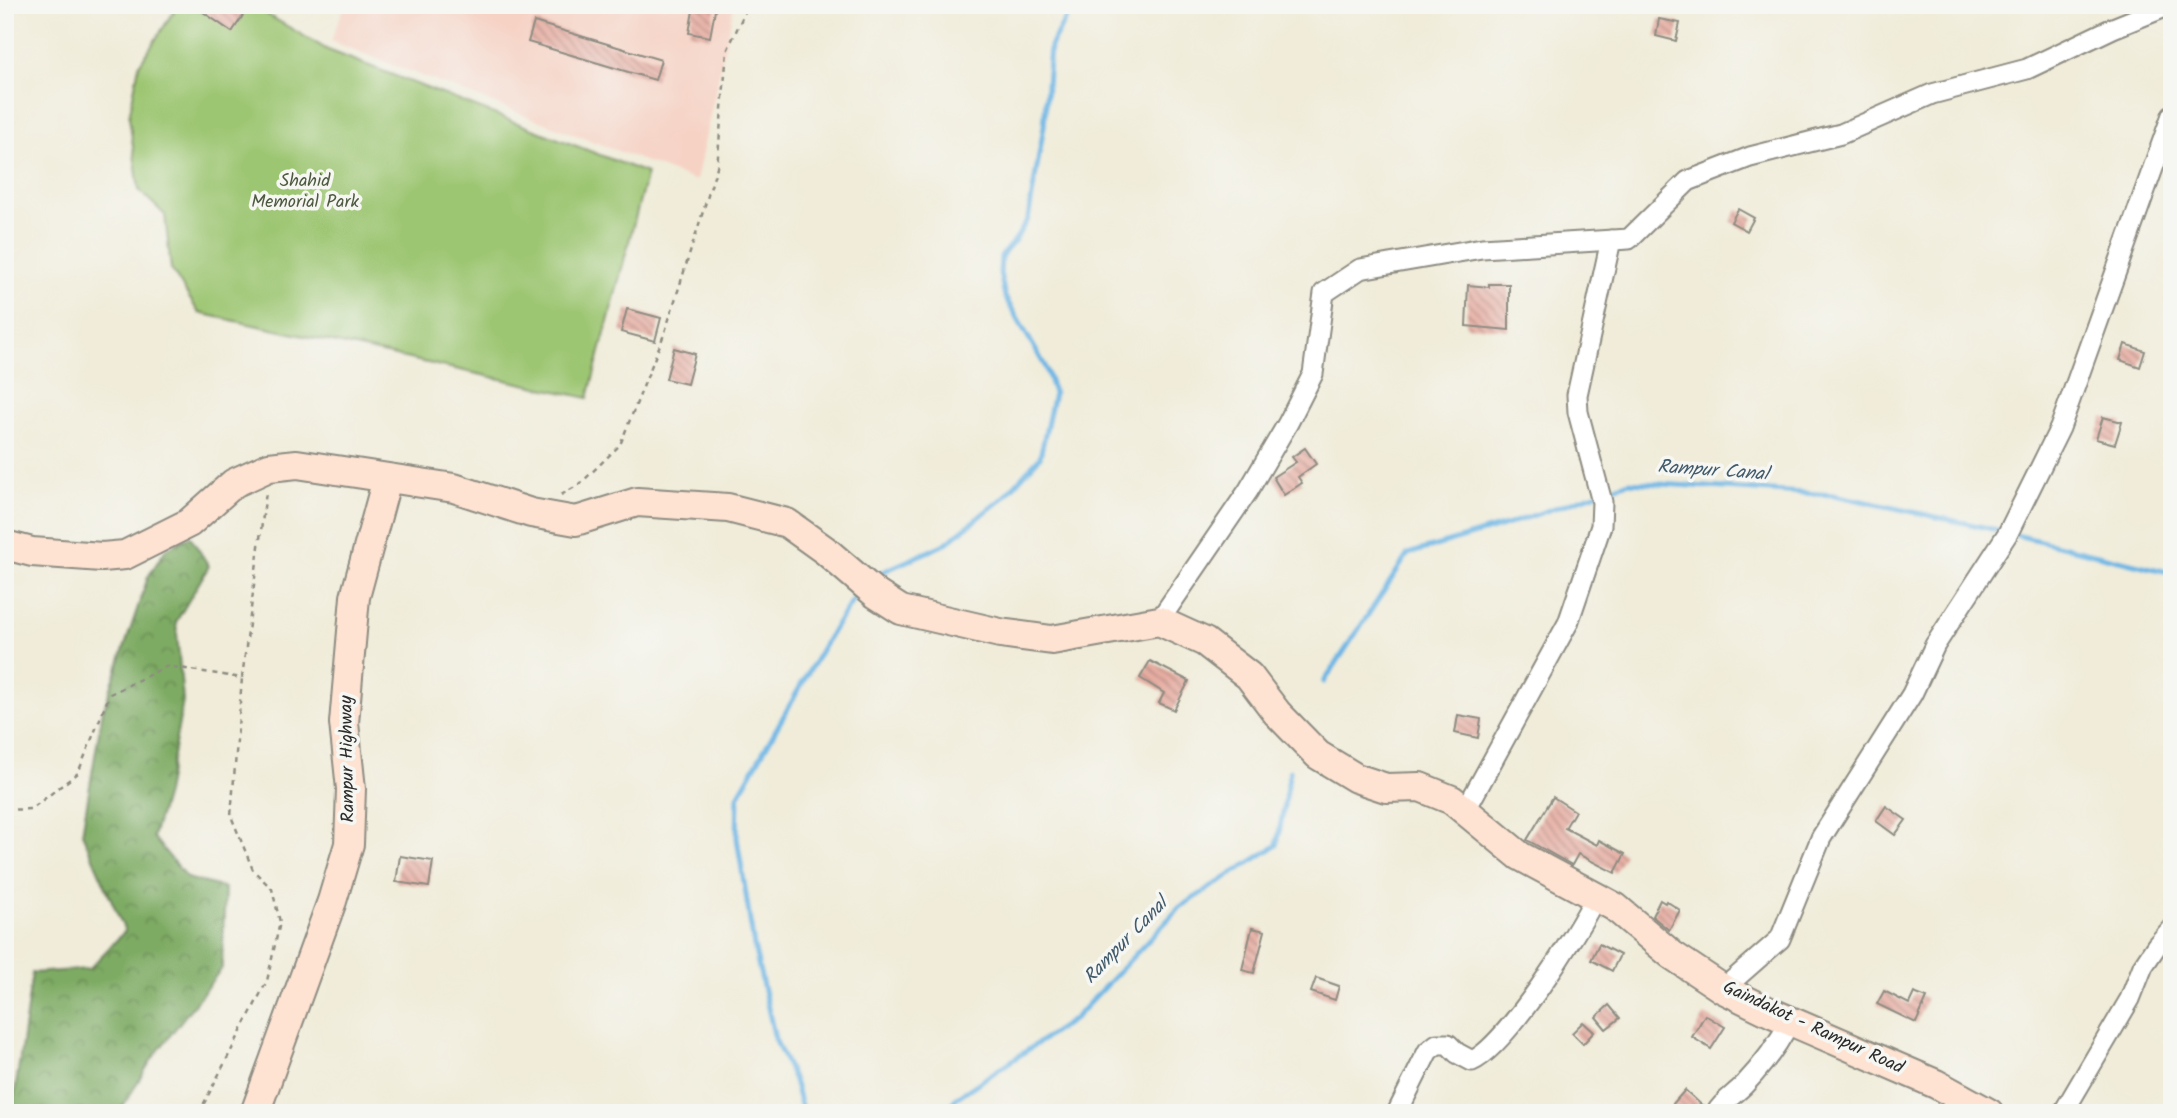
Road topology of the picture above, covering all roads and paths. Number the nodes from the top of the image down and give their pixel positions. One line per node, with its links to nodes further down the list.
1 (748, 5): 7 (path)
2 (2170, 5): 4 (street)
3 (2172, 115): 15 (street)
4 (1611, 240): 9 (street); 12 (street)
5 (269, 467): 6 (main road); 8 (main road); 10 (path)
6 (387, 479): 9 (main road); 18 (main road, Rampur Highway)
7 (560, 496)
8 (5, 545)
9 (1159, 621): 12 (main road, Gaindakot - Rampur Road)
10 (242, 678): 11 (path); 17 (path)
11 (5, 810)
12 (1465, 811): 13 (main road, Gaindakot - Rampur Road)
13 (1596, 897): 15 (main road, Gaindakot - Rampur Road); 19 (street)
14 (2172, 928): 22 (street)
15 (1723, 989): 16 (main road, Gaindakot - Rampur Road)
16 (1790, 1021): 20 (street); 21 (main road, Gaindakot - Rampur Road)
17 (199, 1113)
18 (255, 1113)
19 (1397, 1113)
20 (1716, 1113)
21 (1989, 1113)
22 (2063, 1113)

